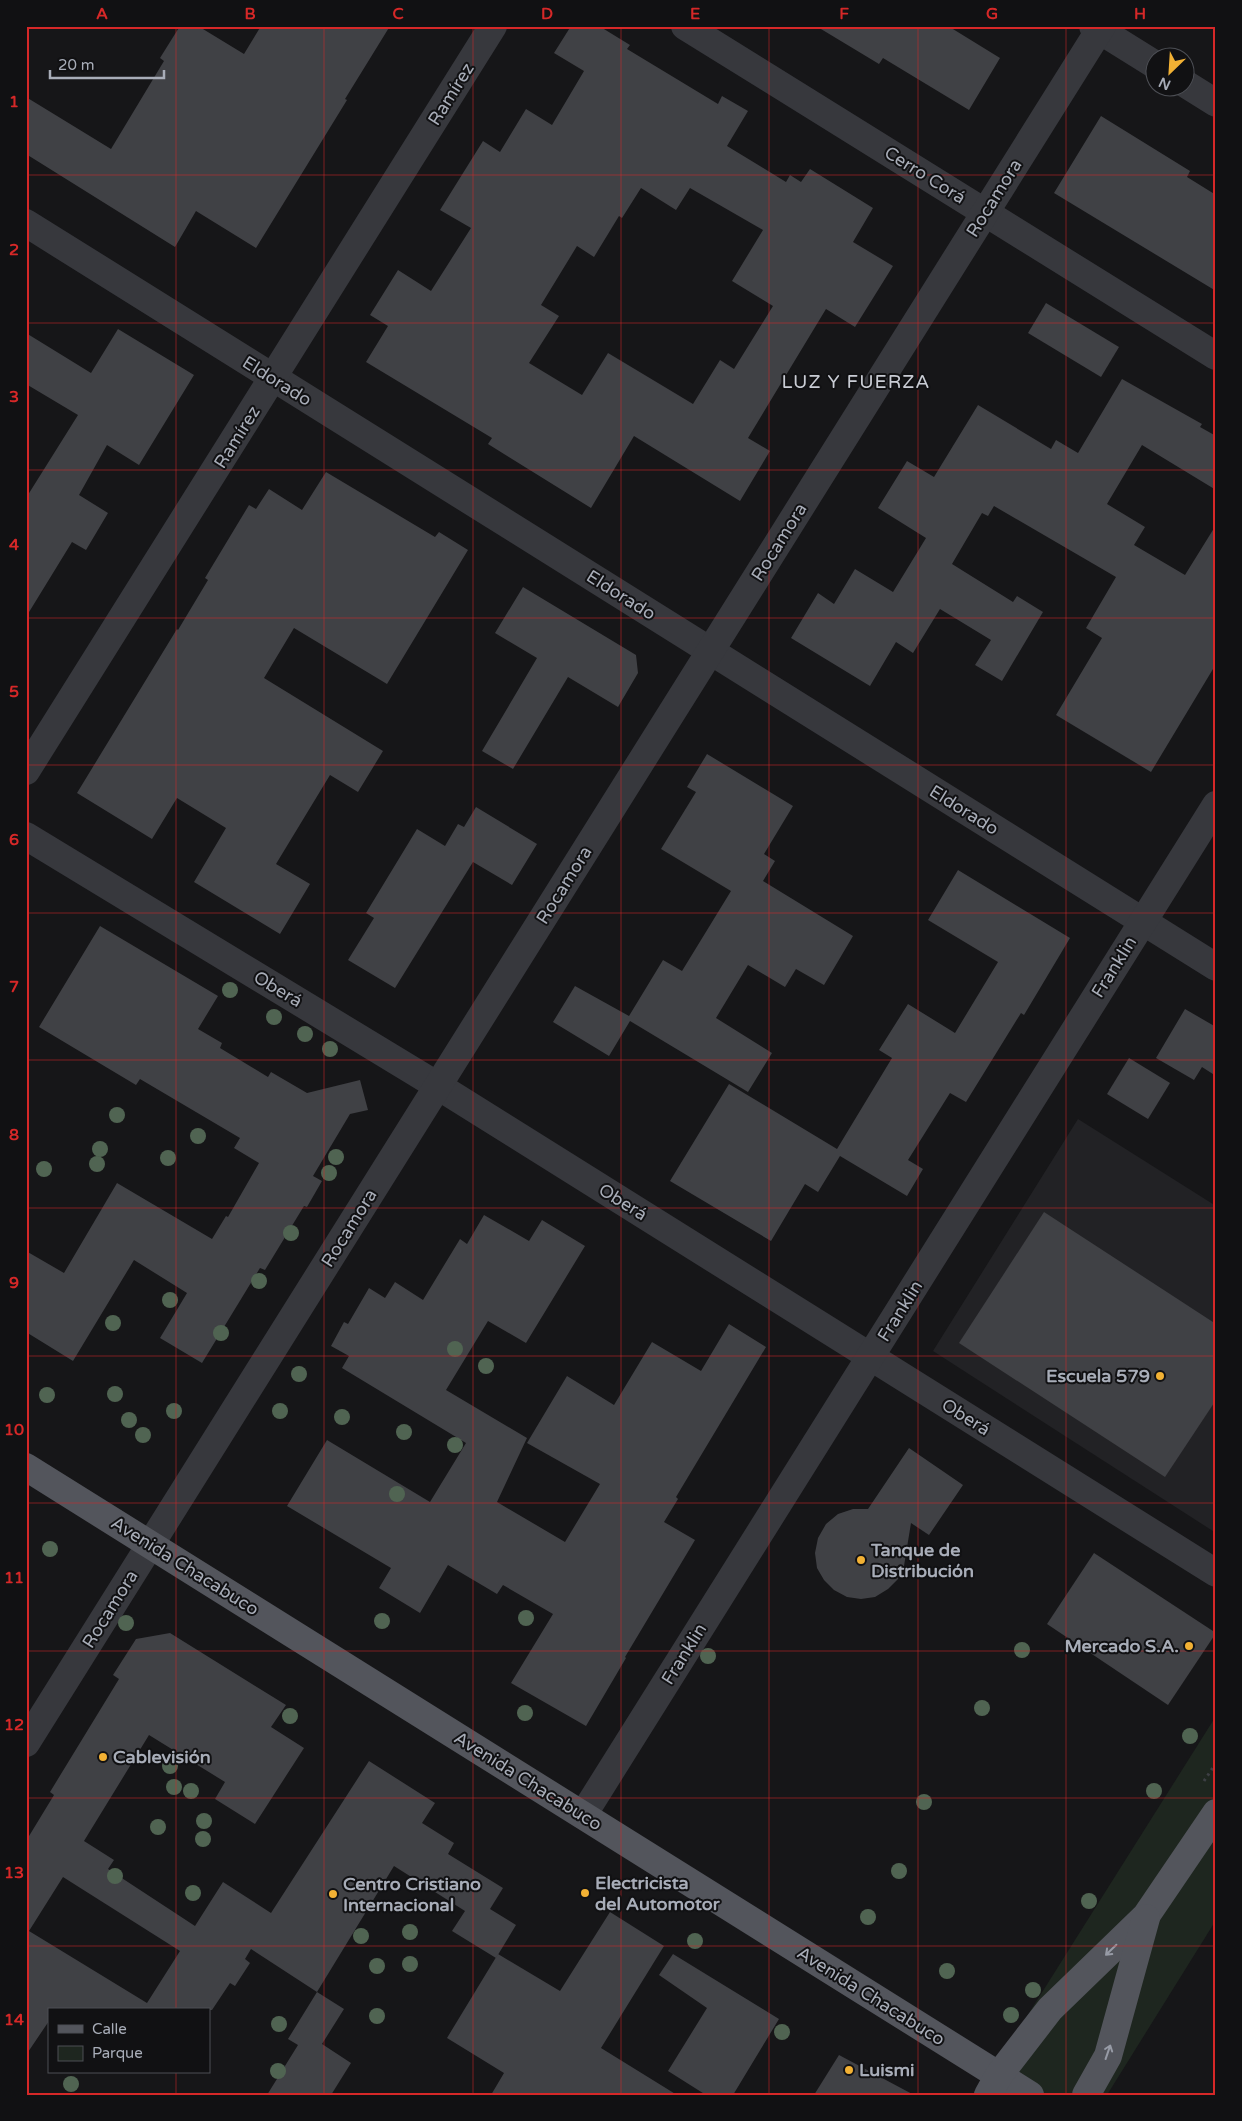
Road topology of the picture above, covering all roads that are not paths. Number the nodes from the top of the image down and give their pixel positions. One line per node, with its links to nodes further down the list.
1 (493, 26): 10 (street, Ramírez)
2 (685, 26): 7 (street, Cerro Corá)
3 (1098, 28): 4 (street); 7 (street, Rocamora)
4 (1144, 58)
5 (1194, 89): 6 (street)
6 (1216, 103)
7 (985, 212): 9 (street, Cerro Corá); 11 (street, Rocamora)
8 (26, 223): 10 (street, Eldorado)
9 (1216, 356)
10 (274, 378): 11 (street, Eldorado); 12 (street, Ramírez)
11 (711, 651): 15 (street, Eldorado); 17 (street, Rocamora)
12 (26, 771)
13 (1216, 805): 15 (street, Franklin)
14 (26, 836): 17 (street, Oberá)
15 (1143, 921): 16 (street, Eldorado); 18 (street, Franklin)
16 (1216, 967)
17 (438, 1086): 18 (street, Oberá); 20 (street, Rocamora)
18 (871, 1357): 21 (street, Oberá); 24 (street, Franklin)
19 (26, 1467): 20 (main road, Avenida Chacabuco)
20 (150, 1545): 22 (street, Rocamora); 24 (main road, Avenida Chacabuco)
21 (1216, 1573)
22 (26, 1743)
23 (1216, 1814): 25 (main road)
24 (583, 1815): 26 (main road, Avenida Chacabuco)
25 (1146, 1916): 26 (main road, one-way to 26); 28 (main road, one-way to 25)
26 (993, 2085): 27 (main road, Avenida Chacabuco)
27 (1030, 2095)
28 (1086, 2095)

